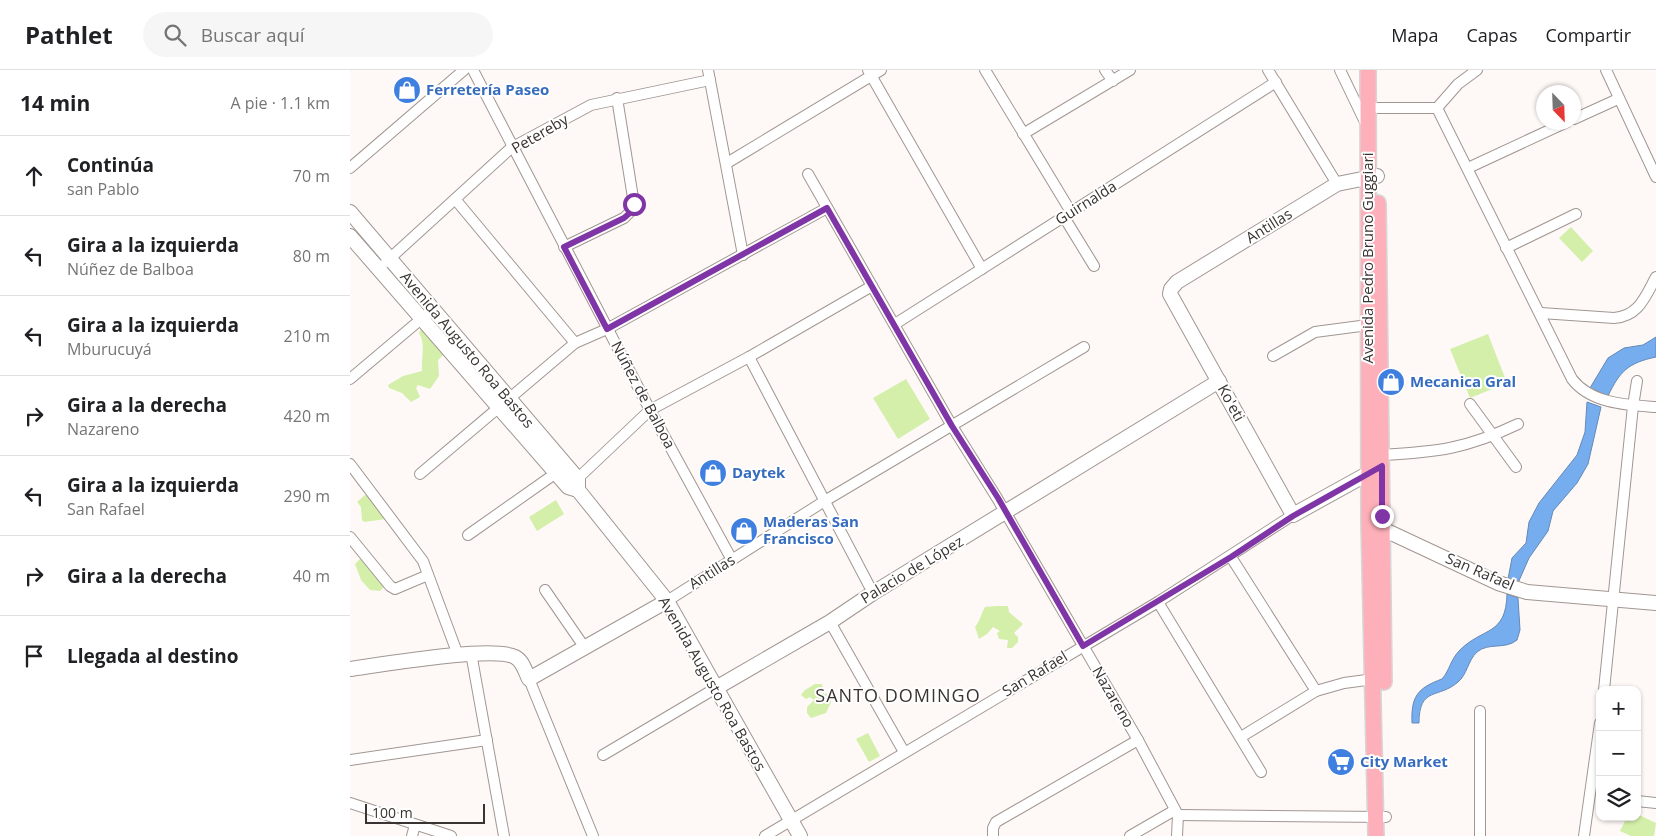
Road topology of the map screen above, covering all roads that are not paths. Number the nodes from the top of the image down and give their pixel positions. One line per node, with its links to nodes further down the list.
1 (464, 70): 26 (street)
2 (473, 70): 24 (street, Núñez de Balboa)
3 (985, 70): 23 (street)
4 (1105, 70): 14 (street)
5 (1130, 70): 14 (street)
6 (1268, 70): 15 (street)
7 (1340, 70): 21 (street)
8 (1368, 70): 21 (main road, Avenida Pedro Bruno Guggiari)
9 (1378, 70): 18 (main road, Avenida Pedro Bruno Guggiari)
10 (1477, 70): 19 (street)
11 (1606, 70): 17 (street)
12 (874, 72): 25 (street); 44 (street)
13 (709, 75): 16 (street, Petereby); 25 (street)
14 (1113, 81): 23 (street)
15 (1276, 82): 31 (street); 35 (street, Guirnalda)
16 (618, 98): 24 (street, Petereby); 38 (street)
17 (1618, 99): 20 (street); 30 (street)
18 (1377, 108): 19 (street); 29 (main road, Avenida Pedro Bruno Guggiari)
19 (1437, 108): 27 (street)
20 (1581, 116)
21 (1368, 127): 29 (main road, Avenida Pedro Bruno Guggiari)
22 (1550, 130): 27 (street)
23 (1023, 134): 35 (street)
24 (512, 148): 32 (street, Petereby); 38 (street, Núñez de Balboa)
25 (727, 163): 40 (street)
26 (350, 168)
27 (1468, 168): 39 (street)
28 (808, 174): 33 (street, Nazareno)
29 (1372, 177): 31 (street, Antillas); 51 (main road, Avenida Pedro Bruno Guggiari); 69 (main road, Avenida Pedro Bruno Guggiari)
30 (1656, 177)
31 (1337, 184): 47 (street, Antillas)
32 (455, 199): 41 (street, Petereby); 53 (street)
33 (827, 208): 40 (street); 46 (street, Nazareno)
34 (350, 212): 41 (street, Avenida Augusto Roa Bastos)
35 (1068, 214): 42 (street); 44 (street, Guirnalda)
36 (1576, 214): 39 (street)
37 (350, 236): 43 (street, Avenida Augusto Roa Bastos)
38 (564, 247): 52 (street, Núñez de Balboa)
39 (1506, 248): 48 (street)
40 (743, 254): 52 (street)
41 (390, 258): 43 (street, Petereby); 49 (street, Avenida Augusto Roa Bastos)
42 (1094, 266)
43 (380, 269): 49 (street, Avenida Augusto Roa Bastos)
44 (982, 269): 50 (street, Guirnalda)
45 (1656, 277): 48 (street)
46 (872, 286): 50 (street, Nazareno); 56 (street)
47 (1170, 292): 58 (street, Ko'eti)
48 (1541, 313): 62 (street)
49 (427, 314): 57 (street); 60 (street, Avenida Augusto Roa Bastos)
50 (895, 324): 66 (street, Nazareno)
51 (1368, 325): 55 (street); 69 (main road, Avenida Pedro Bruno Guggiari)
52 (607, 329): 53 (street); 64 (street, Núñez de Balboa)
53 (575, 343): 60 (street)
54 (1084, 347): 66 (street, Antillas)
55 (1273, 356)
56 (749, 357): 64 (street); 74 (street)
57 (350, 379)
58 (1219, 381): 75 (street, Palacio de López); 76 (street, Ko'eti)
59 (1637, 381): 62 (street)
60 (504, 403): 71 (street, Avenida Augusto Roa Bastos); 72 (street); 73 (street, Avenida Augusto Roa Bastos)
61 (1470, 404): 67 (street)
62 (1632, 406): 63 (street); 85 (street)
63 (1656, 406)
64 (650, 410): 73 (street); 81 (street, Núñez de Balboa)
65 (1518, 424): 67 (street)
66 (952, 426): 74 (street, Antillas); 75 (street, Nazareno)
67 (1492, 436): 69 (street); 70 (street)
68 (350, 464): 82 (street)
69 (1377, 464): 76 (street, San Rafael); 77 (main road, Avenida Pedro Bruno Guggiari)
70 (1516, 467)
71 (556, 473): 73 (street, Avenida Augusto Roa Bastos); 78 (street)
72 (420, 474)
73 (575, 486): 86 (street, Avenida Augusto Roa Bastos)
74 (823, 502): 81 (street, Antillas); 84 (street)
75 (1006, 513): 84 (street, Palacio de López); 90 (street, Nazareno)
76 (1293, 516): 80 (street, San Rafael)
77 (1376, 526): 85 (street, San Rafael); 95 (main road, Avenida Pedro Bruno Guggiari); 114 (main road, Avenida Pedro Bruno Guggiari)
78 (468, 535)
79 (350, 537): 82 (street)
80 (1231, 557): 87 (street, San Rafael); 98 (street)
81 (732, 560): 86 (street, Antillas)
82 (428, 575): 92 (street)
83 (545, 590): 91 (street)
84 (873, 593): 89 (street, Palacio de López)
85 (1612, 599): 88 (street, San Rafael); 96 (street)
86 (667, 601): 91 (street, Antillas); 97 (street, Avenida Augusto Roa Bastos)
87 (1158, 602): 90 (street, San Rafael); 101 (street)
88 (1656, 603)
89 (830, 622): 97 (street, Palacio de López); 104 (street)
90 (1083, 646): 103 (street, Nazareno); 104 (street, San Rafael)
91 (585, 648): 94 (street, Antillas)
92 (464, 654): 93 (street); 94 (street); 102 (street)
93 (350, 669)
94 (529, 679): 120 (street)
95 (1374, 679): 98 (street); 114 (main road, Avenida Pedro Bruno Guggiari)
96 (1604, 686)
97 (716, 688): 105 (street, Palacio de López); 115 (street, Avenida Augusto Roa Bastos)
98 (1316, 691): 101 (street)
99 (1480, 711): 128 (street)
100 (1600, 731): 108 (street)
101 (1241, 737): 107 (street)
102 (487, 740): 106 (street); 119 (street)
103 (1138, 740): 113 (street, Nazareno); 123 (street)
104 (904, 752): 115 (street, San Rafael)
105 (603, 755)
106 (350, 760)
107 (1261, 772)
108 (1597, 776)
109 (1596, 797): 129 (street)
110 (1641, 801): 112 (street)
111 (350, 803): 116 (street)
112 (1656, 803)
113 (1176, 812): 114 (street); 124 (street); 125 (street)
114 (1381, 817): 126 (main road, Avenida Pedro Bruno Guggiari); 127 (main road, Avenida Pedro Bruno Guggiari)
115 (791, 821): 121 (street, San Rafael); 122 (street, Avenida Augusto Roa Bastos)
116 (415, 825): 117 (street); 118 (street)
117 (412, 836)
118 (451, 836)
119 (504, 836)
120 (593, 836)
121 (765, 836)
122 (800, 836)
123 (993, 836)
124 (1130, 836)
125 (1177, 836)
126 (1376, 836)
127 (1386, 836)
128 (1480, 836)
129 (1584, 836)

